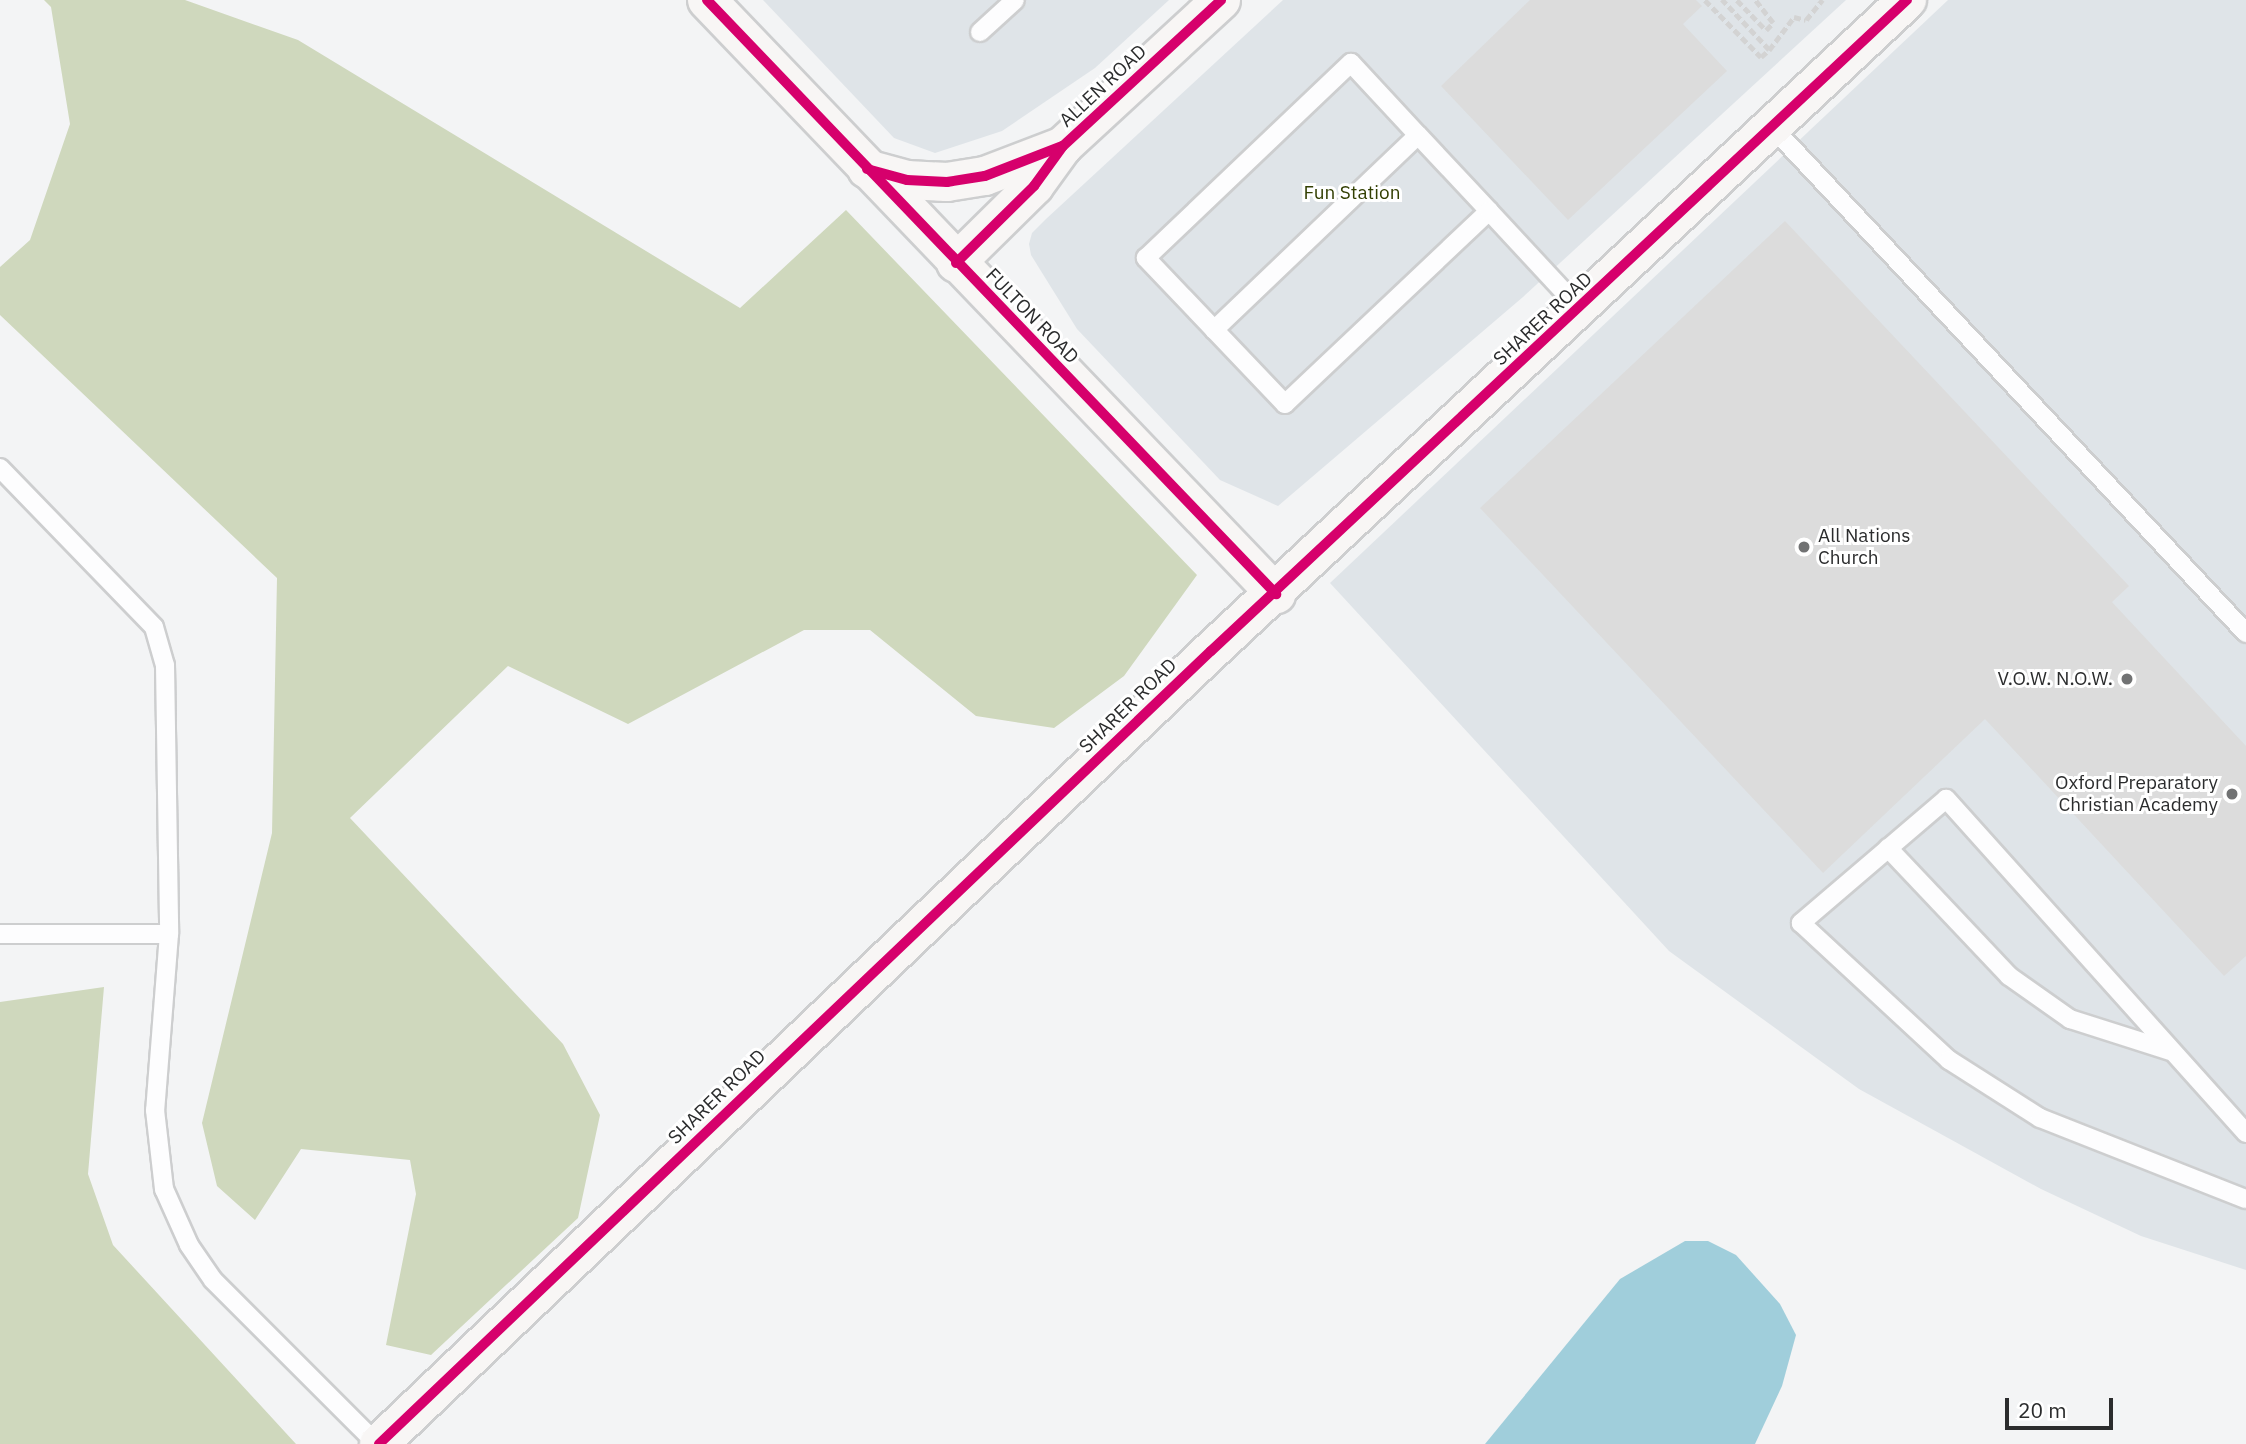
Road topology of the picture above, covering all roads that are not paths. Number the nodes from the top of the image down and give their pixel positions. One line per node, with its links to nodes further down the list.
1 (707, 0): 9 (street, FULTON ROAD)
2 (1015, 0): 5 (lane)
3 (1221, 0): 8 (street, ALLEN ROAD)
4 (1907, 0): 6 (street, SHARER ROAD)
5 (980, 32)
6 (1773, 128): 12 (street, SHARER ROAD); 16 (lane)
7 (1418, 135): 10 (lane); 13 (lane); 13 (lane)
8 (1063, 146): 9 (street); 11 (street, ALLEN ROAD)
9 (867, 169): 11 (street, FULTON ROAD)
10 (1489, 211): 12 (lane); 13 (lane)
11 (956, 262): 15 (street, FULTON ROAD)
12 (1580, 309): 15 (street, SHARER ROAD)
13 (1214, 330)
14 (0, 468): 19 (lane)
15 (1276, 594): 23 (street, SHARER ROAD)
16 (2246, 633)
17 (1888, 848): 20 (lane); 20 (lane); 22 (lane)
18 (0, 934): 19 (lane)
19 (169, 934): 23 (lane)
20 (2174, 1052): 21 (lane)
21 (2246, 1133)
22 (2246, 1199)
23 (378, 1444)

